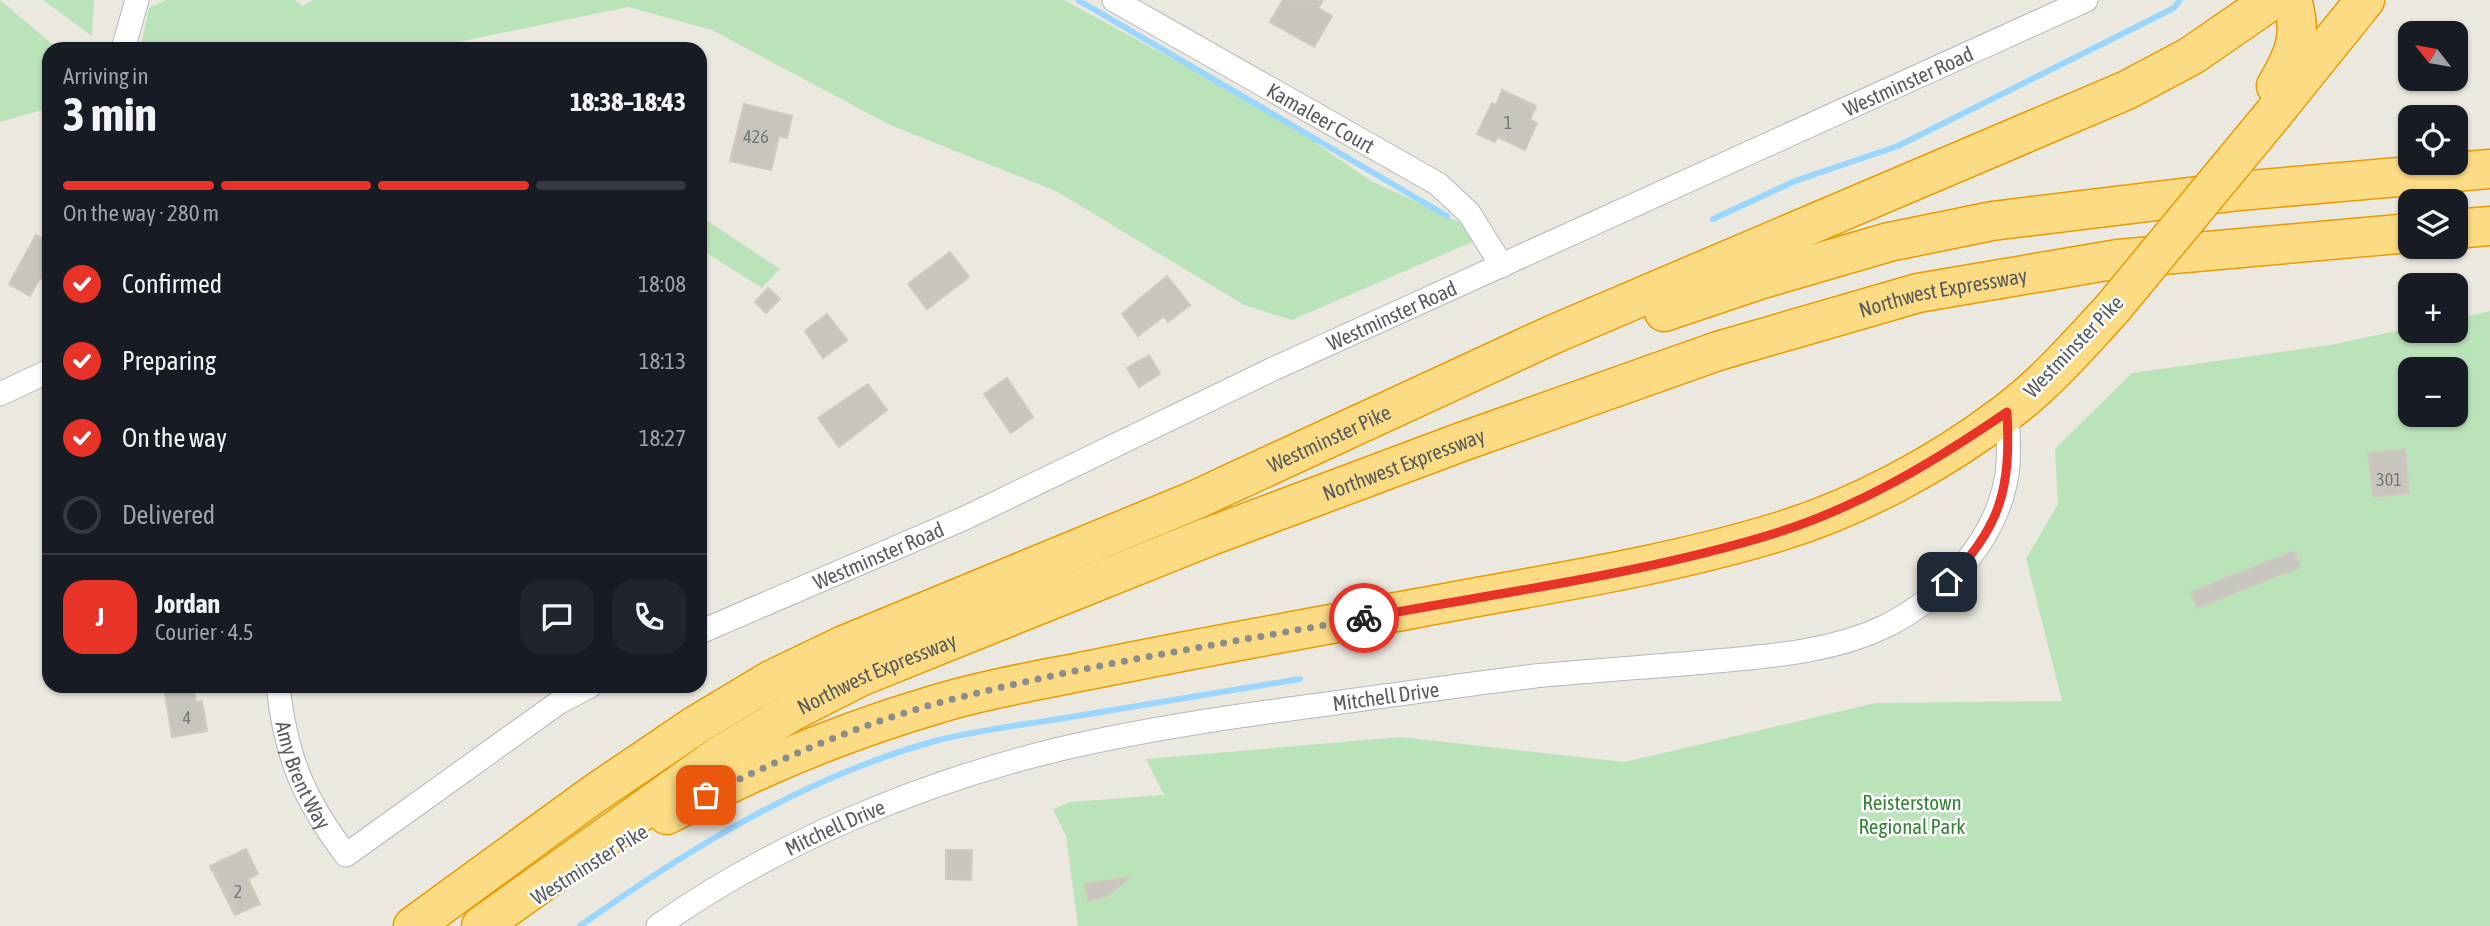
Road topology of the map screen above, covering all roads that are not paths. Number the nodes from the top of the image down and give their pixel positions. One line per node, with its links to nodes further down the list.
1 (137, 0): 9 (street)
2 (1114, 0): 15 (street, Kamaleer Court)
3 (2086, 0): 15 (street, Westminster Road)
4 (2272, 0): 19 (highway, Westminster Pike)
5 (2292, 0): 10 (highway)
6 (2330, 0): 7 (highway)
7 (2336, 0)
8 (2365, 0): 10 (highway, Westminster Pike)
9 (125, 42)
10 (2263, 115): 18 (highway, Westminster Pike, bridge)
11 (2490, 169): 19 (highway, Northwest Expressway)
12 (2490, 226): 13 (highway)
13 (2468, 228)
14 (2398, 234): 24 (highway, Northwest Expressway)
15 (1502, 266): 20 (street, Westminster Road)
16 (42, 374): 17 (street)
17 (0, 394)
18 (2007, 412): 25 (highway, Westminster Pike); 26 (street, Mitchell Drive)
19 (1193, 500): 23 (highway, Westminster Pike)
20 (707, 629)
21 (279, 693): 22 (street, Amy Brent Way)
22 (577, 693)
23 (413, 926)
24 (481, 926)
25 (490, 926)
26 (658, 926)

